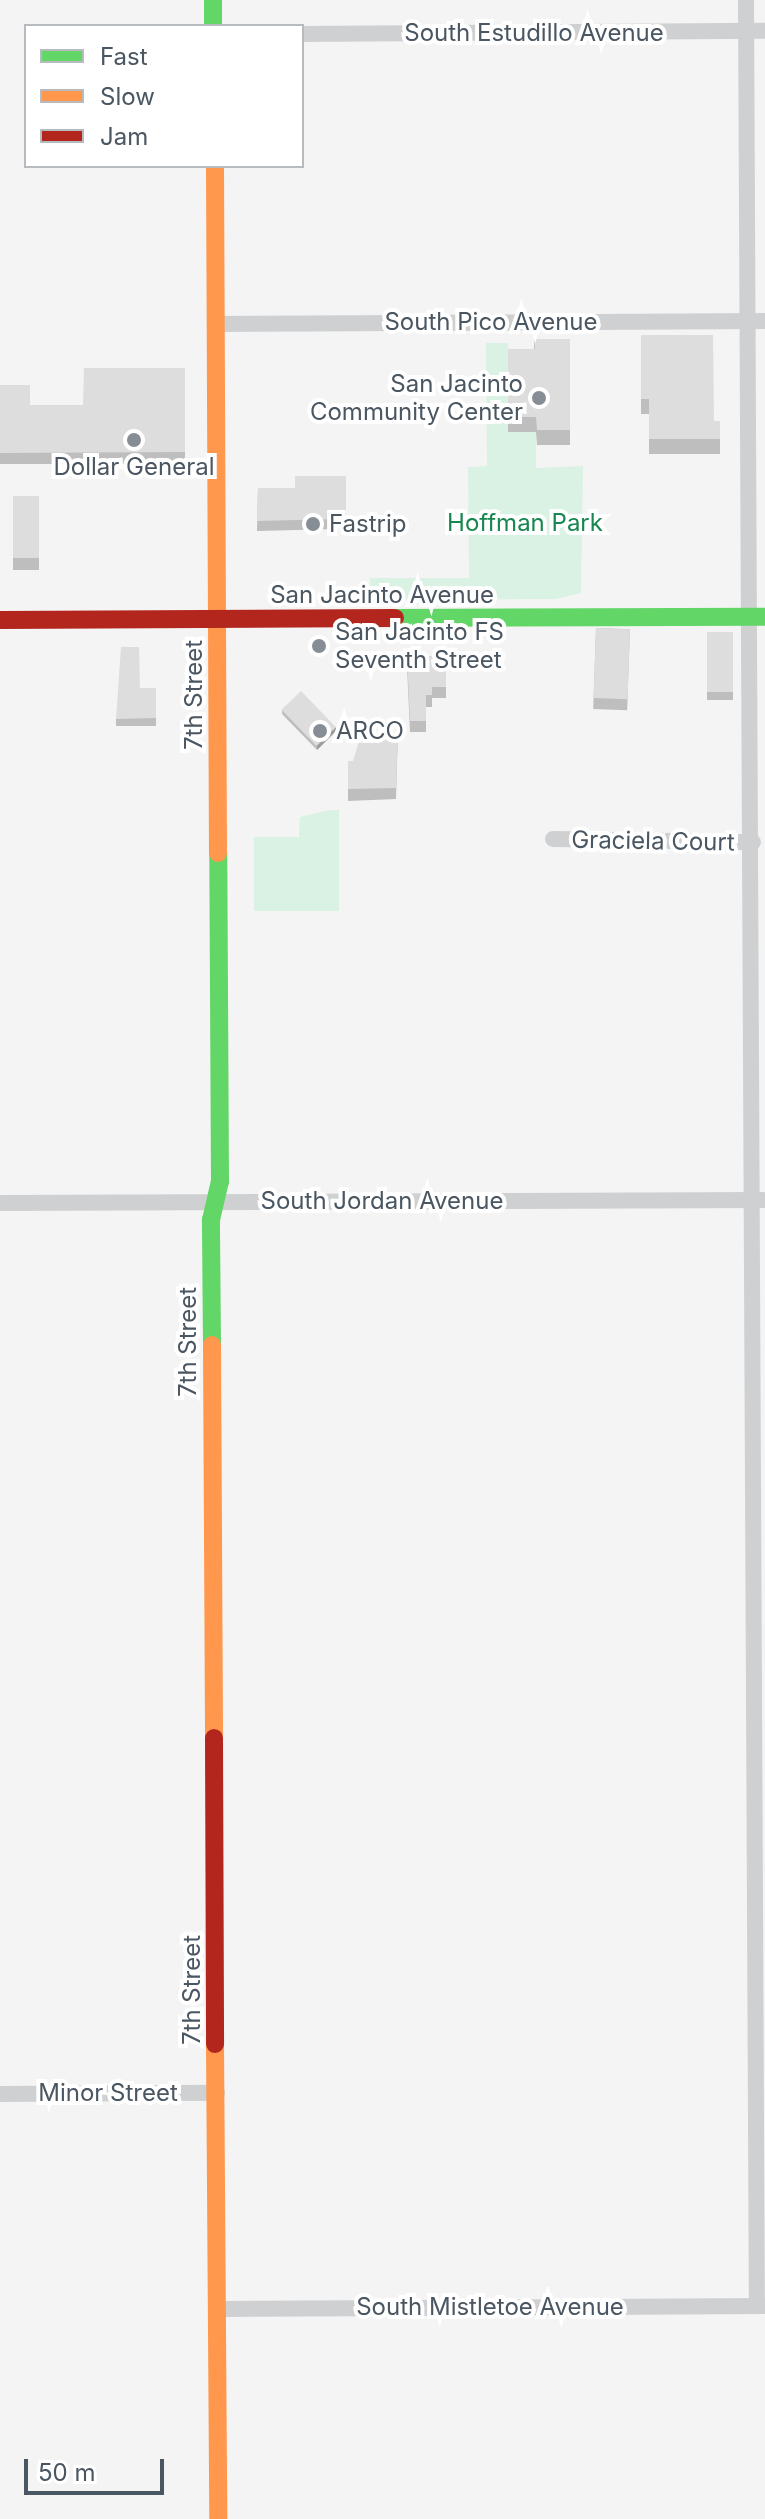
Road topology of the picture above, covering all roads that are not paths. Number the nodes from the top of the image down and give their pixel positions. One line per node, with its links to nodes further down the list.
1 (213, 0): 3 (street)
2 (746, 0): 4 (street)
3 (213, 24)
4 (747, 31): 5 (street, South Estudillo Avenue); 6 (street, South Estudillo Avenue); 8 (street)
5 (765, 31)
6 (304, 34)
7 (215, 168): 9 (street, 7th Street)
8 (757, 321): 9 (street, South Pico Avenue); 10 (street)
9 (216, 324): 11 (street, 7th Street)
10 (758, 617): 11 (street, San Jacinto Avenue); 14 (street)
11 (217, 619): 12 (street, San Jacinto Avenue); 17 (street, 7th Street)
12 (0, 620)
13 (553, 839): 14 (street, Graciela Court)
14 (753, 842): 15 (street)
15 (759, 910): 16 (street)
16 (760, 1200): 17 (street, South Jordan Avenue); 19 (street)
17 (216, 1202): 18 (street, South Jordan Avenue); 21 (street, 7th Street)
18 (0, 1203)
19 (760, 1741): 20 (street)
20 (761, 1968): 23 (street)
21 (217, 2093): 22 (street, Minor Street); 24 (street, 7th Street)
22 (0, 2094)
23 (761, 2306): 24 (street, South Mistletoe Avenue)
24 (216, 2309): 25 (street, 7th Street)
25 (218, 2519)

